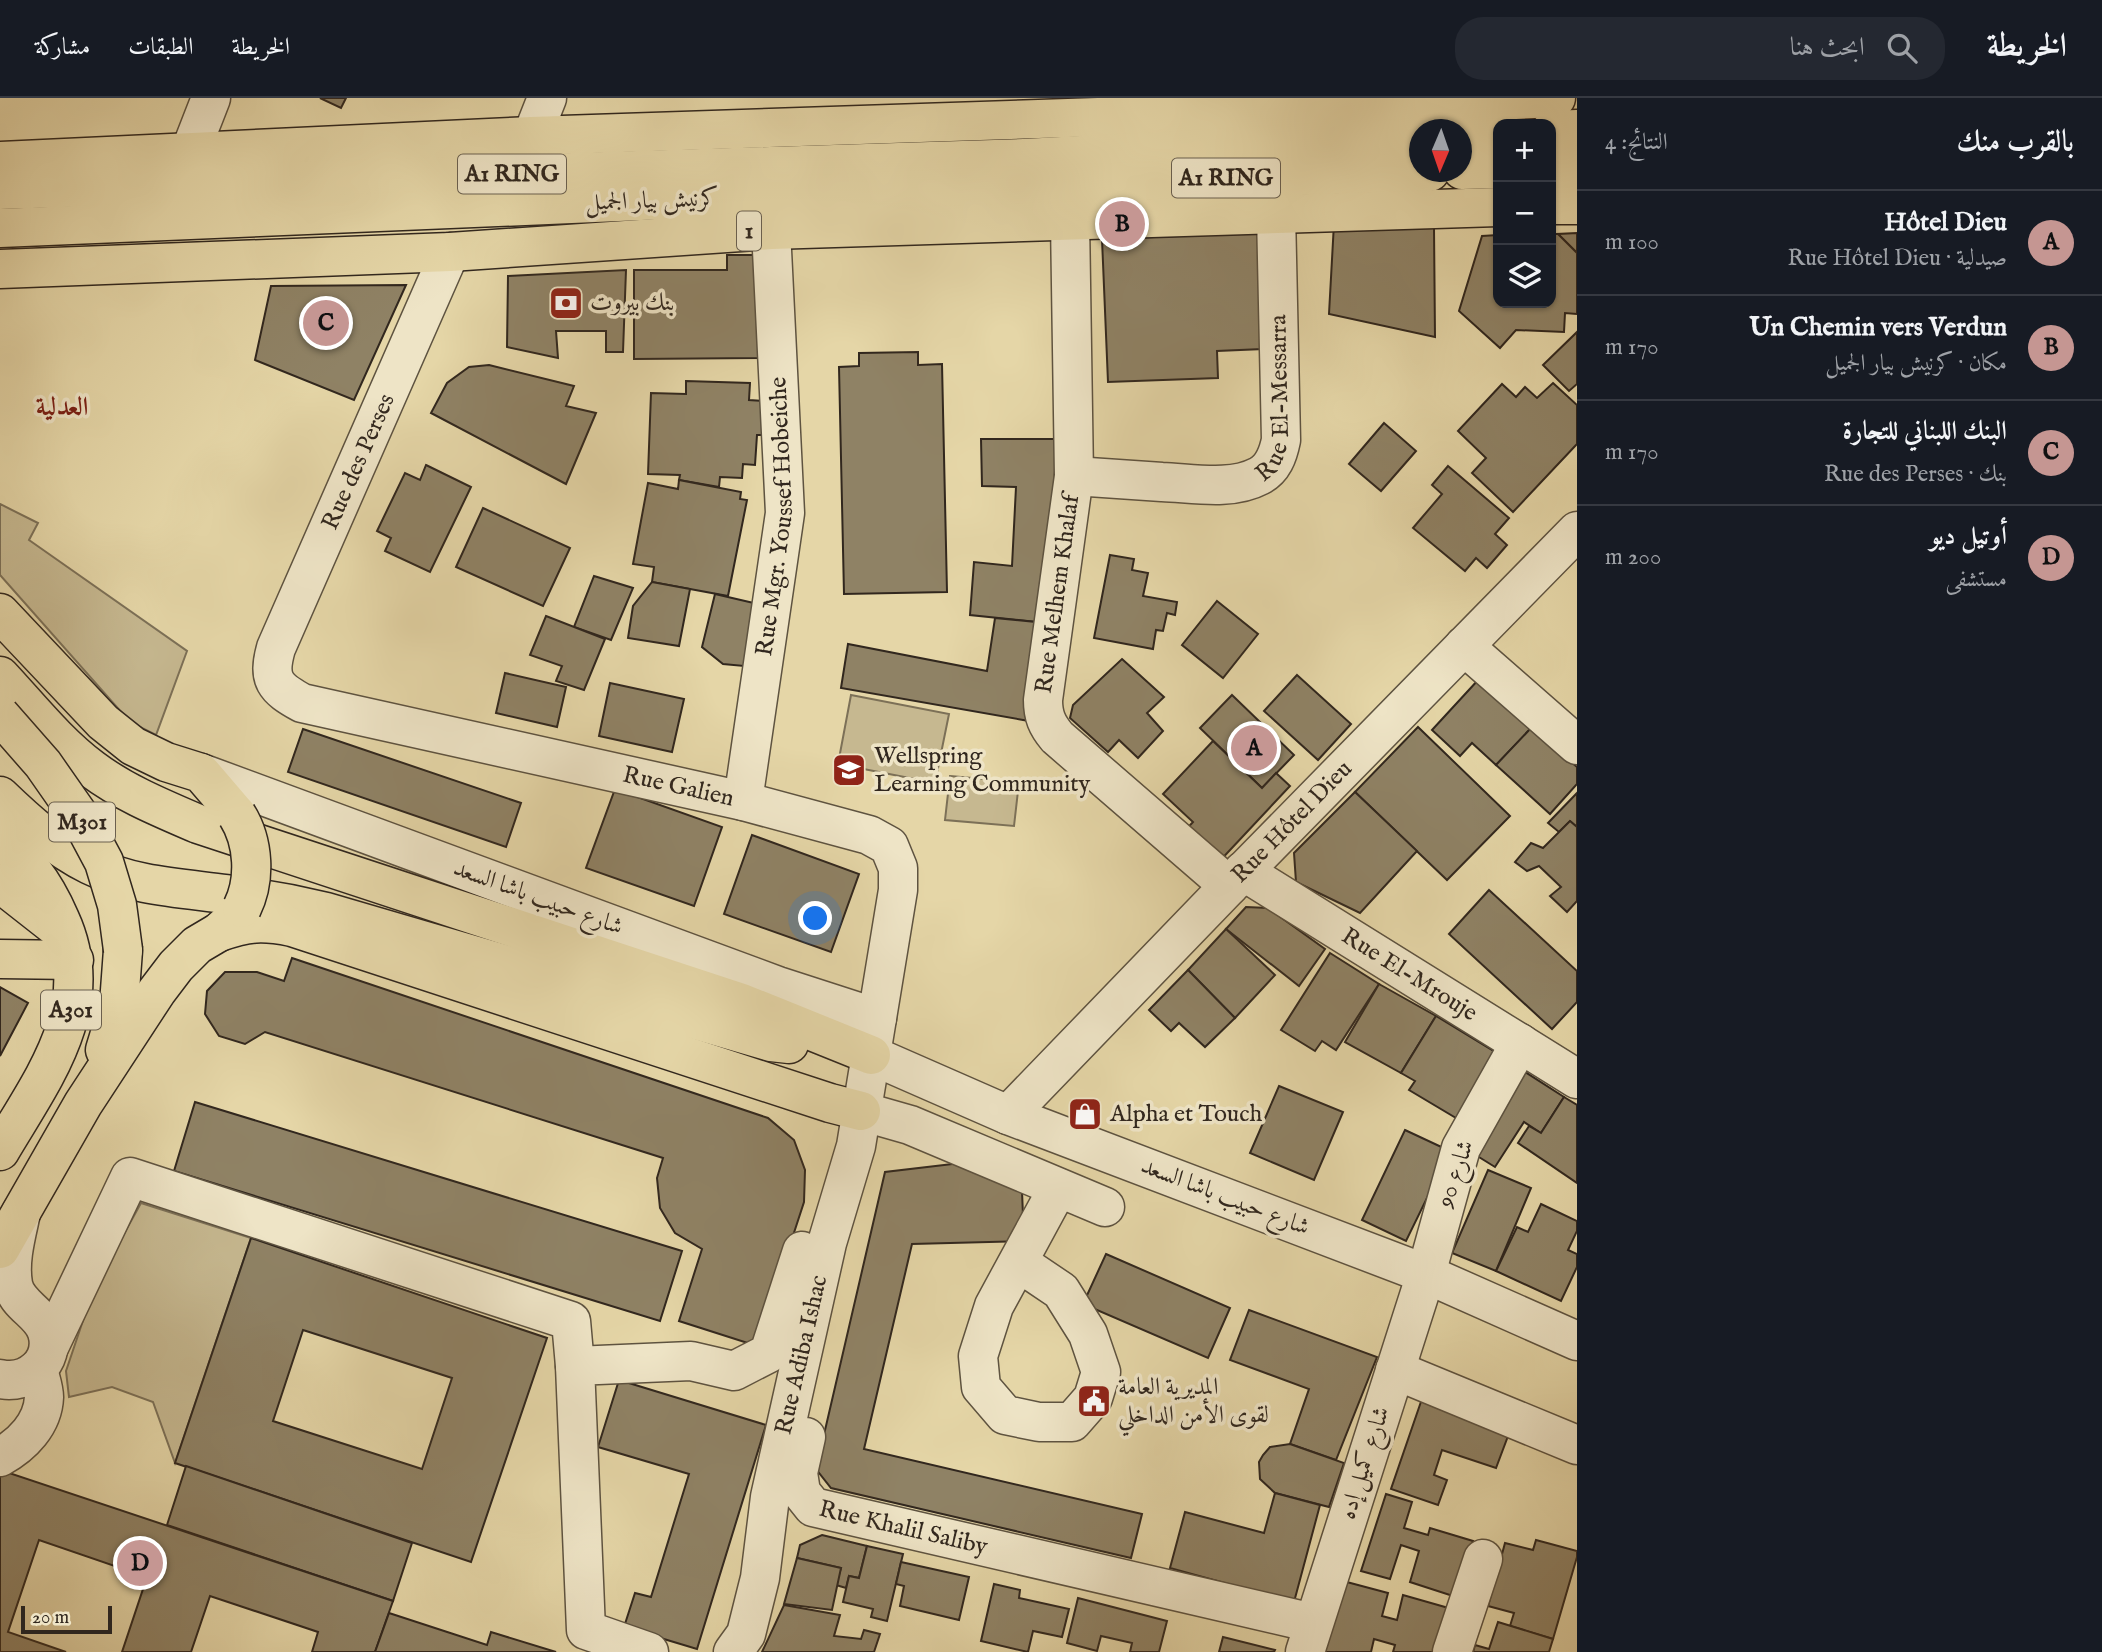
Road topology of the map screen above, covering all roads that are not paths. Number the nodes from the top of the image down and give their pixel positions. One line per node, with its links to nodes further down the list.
1 (211, 98): 13 (street)
2 (547, 98): 11 (street)
3 (1556, 98): 6 (highway)
4 (990, 109): 5 (highway); 7 (highway)
5 (1336, 109): 6 (highway); 19 (highway)
6 (1508, 110): 8 (highway)
7 (743, 128): 11 (highway); 19 (highway)
8 (1472, 129)
9 (1577, 129): 10 (highway)
10 (1556, 130)
11 (532, 136): 13 (highway)
12 (1409, 138): 19 (highway, كرنيش بيار الجميل / A1 RING)
13 (190, 152): 14 (highway)
14 (0, 161)
15 (1577, 166): 16 (highway)
16 (1556, 167)
17 (1493, 169): 18 (highway)
18 (1472, 170)
19 (1023, 172): 20 (highway, كرنيش بيار الجميل / A1 RING); 21 (highway, كرنيش بيار الجميل / A1 RING); 25 (highway); 27 (highway, كرنيش بيار الجميل / A1 RING); 28 (highway)
20 (1409, 172)
21 (0, 190)
22 (1556, 205): 23 (highway)
23 (1577, 205)
24 (1493, 207): 25 (highway, 1)
25 (1276, 213): 26 (highway, 1); 31 (street, Rue El-Messarra)
26 (1070, 220): 28 (highway, 1); 31 (street, Rue Melhem Khalaf)
27 (0, 228)
28 (771, 230): 29 (highway, 1); 41 (street, Rue Mgr. Youssef Hobeiche)
29 (450, 252): 30 (highway, 1); 35 (street, Rue des Perses)
30 (0, 269)
31 (1074, 476): 43 (street, Rue Melhem Khalaf)
32 (1577, 531): 34 (street, Rue Hôtel Dieu)
33 (0, 613): 39 (highway)
34 (1464, 646): 38 (street); 43 (street, Rue Hôtel Dieu)
35 (272, 672): 41 (street, Rue Galien)
36 (0, 676): 50 (highway)
37 (0, 715): 52 (highway, M301, bridge)
38 (1577, 745)
39 (201, 773): 45 (highway, bridge); 48 (street, شارع حبيب باشا السعد)
40 (0, 796): 50 (highway)
41 (743, 801): 48 (street, Rue Galien)
42 (0, 837): 46 (highway, M301)
43 (1236, 878): 49 (street, Rue El-Mrouje); 53 (street, Rue Hôtel Dieu)
44 (0, 883): 46 (highway)
45 (230, 920): 52 (highway); 54 (highway)
46 (71, 948): 47 (highway); 55 (highway, A301)
47 (0, 959)
48 (877, 1018): 50 (street, Rue Galien)
49 (1520, 1043): 51 (street, Rue El-Mrouje); 62 (street, شارع 90)
50 (871, 1055): 53 (street, شارع حبيب باشا السعد); 54 (street, Rue Adiba Ishac)
51 (1577, 1079)
52 (83, 1104): 58 (highway)
53 (1008, 1115): 62 (street, شارع حبيب باشا السعد)
54 (859, 1128): 56 (street); 59 (street, Rue Adiba Ishac); 71 (street, Rue Khalil Saliby)
55 (0, 1151)
56 (1058, 1188): 57 (street); 61 (street)
57 (1105, 1207)
58 (21, 1213): 60 (highway); 64 (street)
59 (827, 1242): 65 (street); 73 (street, Rue Adiba Ishac)
60 (0, 1249)
61 (1018, 1262)
62 (1426, 1274): 63 (street, شارع حبيب باشا السعد); 66 (street, شارع كميل إده)
63 (1577, 1341)
64 (44, 1358): 65 (street); 67 (street); 69 (street)
65 (575, 1366): 72 (street)
66 (1395, 1370): 68 (street); 71 (street, شارع كميل إده)
67 (0, 1379)
68 (1577, 1445)
69 (0, 1457)
70 (1483, 1559): 74 (street)
71 (1309, 1638)
72 (649, 1652)
73 (733, 1652)
74 (1452, 1652)

